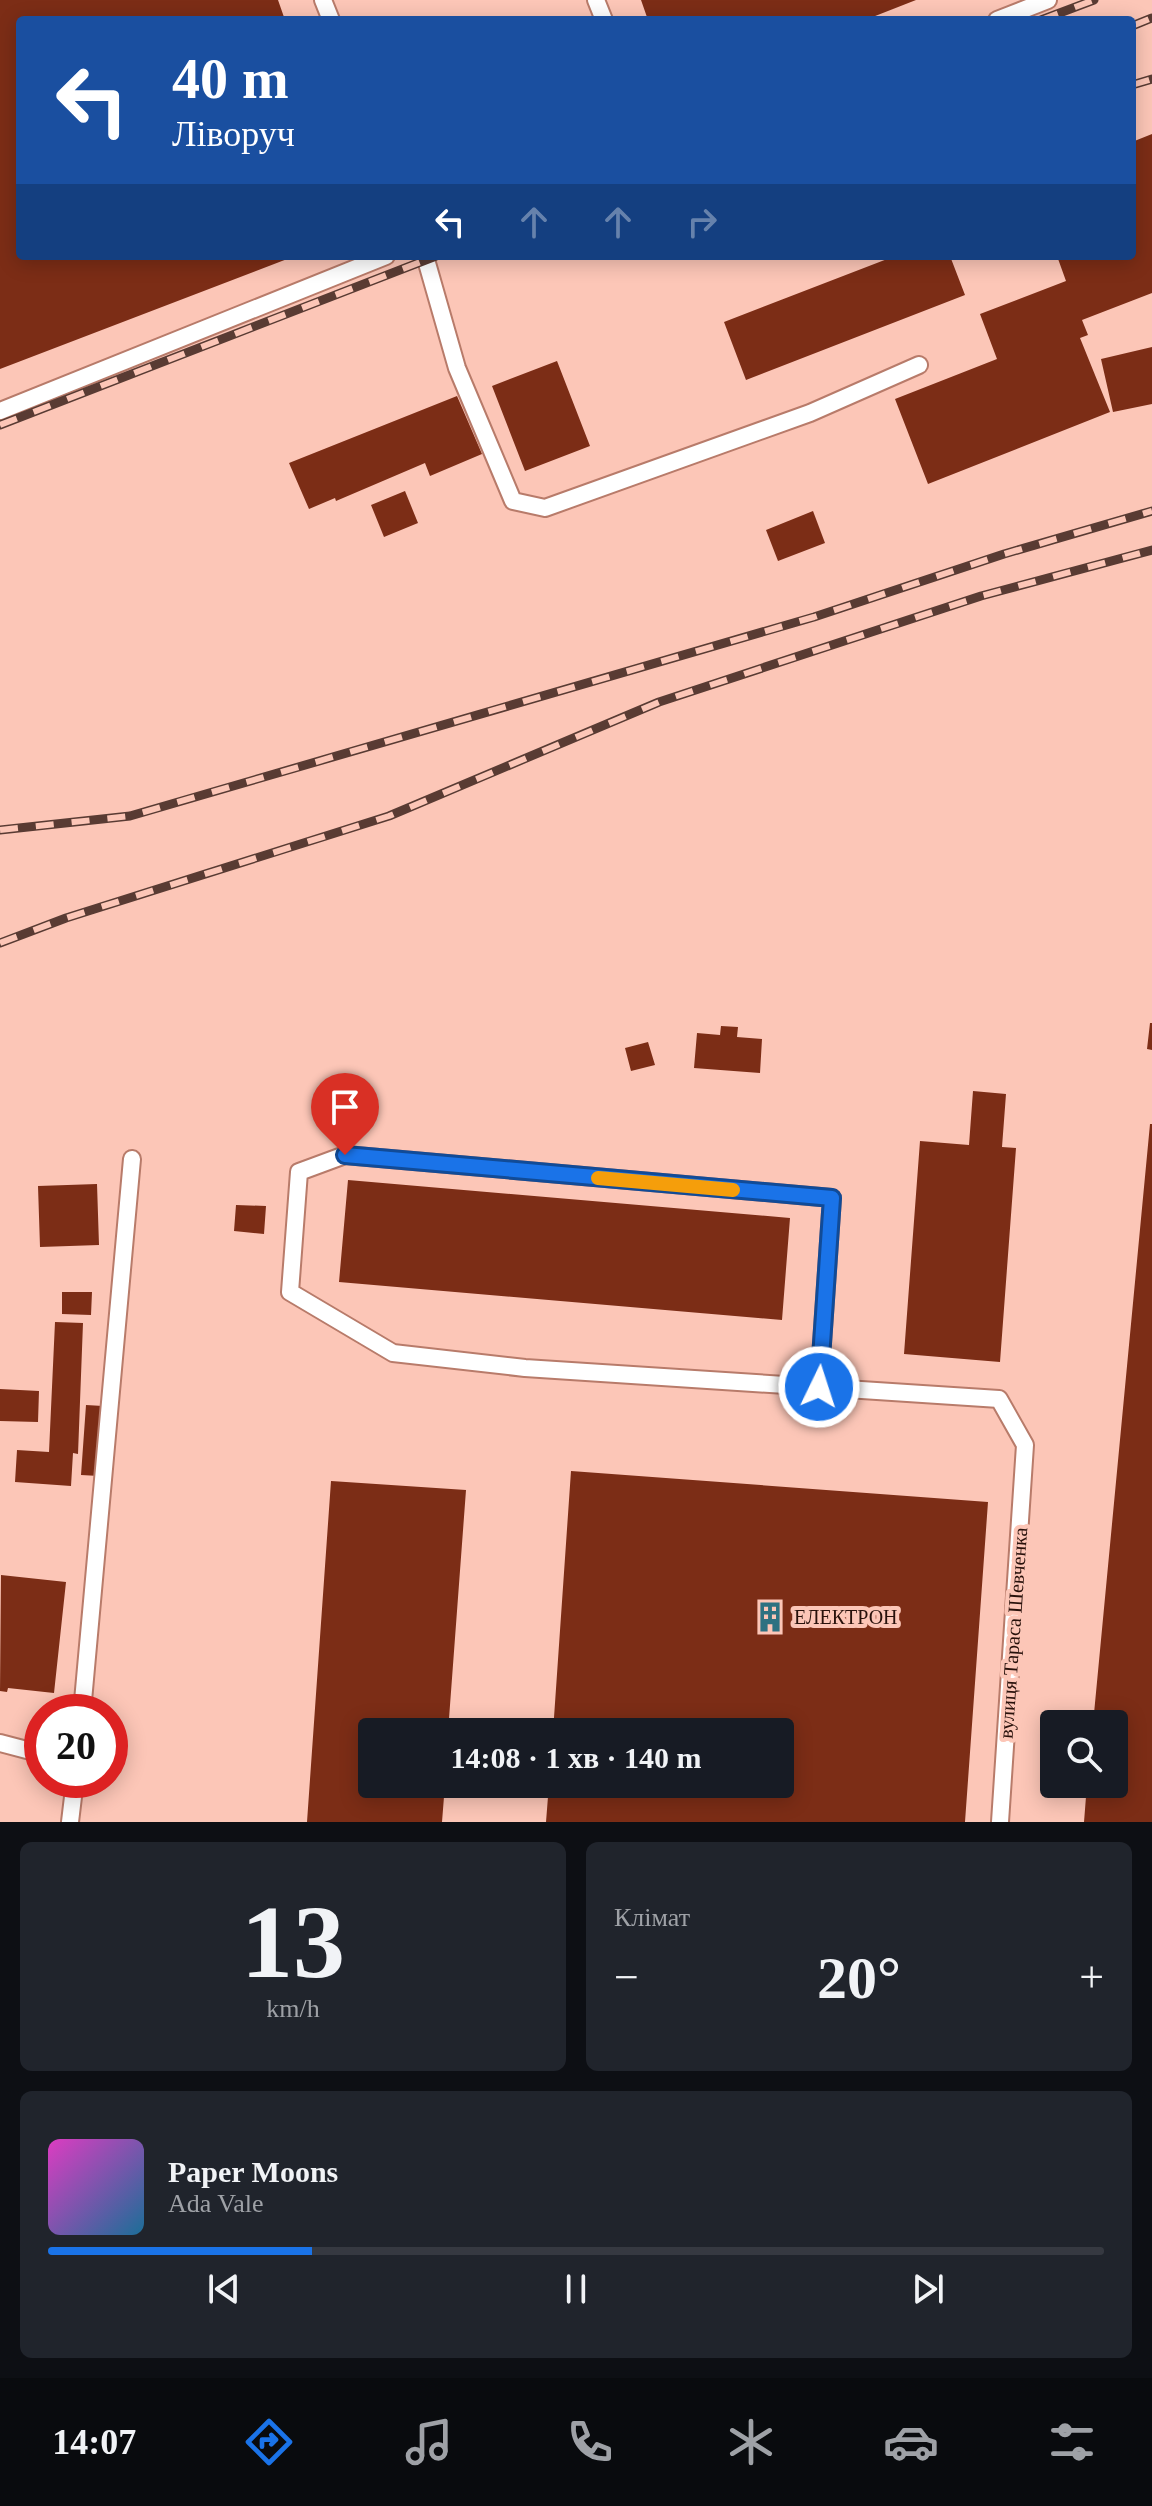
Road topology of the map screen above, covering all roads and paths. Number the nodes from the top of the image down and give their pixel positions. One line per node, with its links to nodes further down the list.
1 (1048, 0): 2 (lane)
2 (1007, 16)
3 (376, 260): 6 (lane)
4 (426, 260): 5 (lane)
5 (919, 365)
6 (0, 411)
7 (132, 1159): 9 (lane)
8 (819, 1387): 8 (lane); 14 (lane, вулиця Тараса Шевченка)
9 (84, 1694)
10 (0, 1743): 11 (lane)
11 (24, 1749)
12 (73, 1798): 13 (lane)
13 (70, 1822)
14 (1000, 1822)

